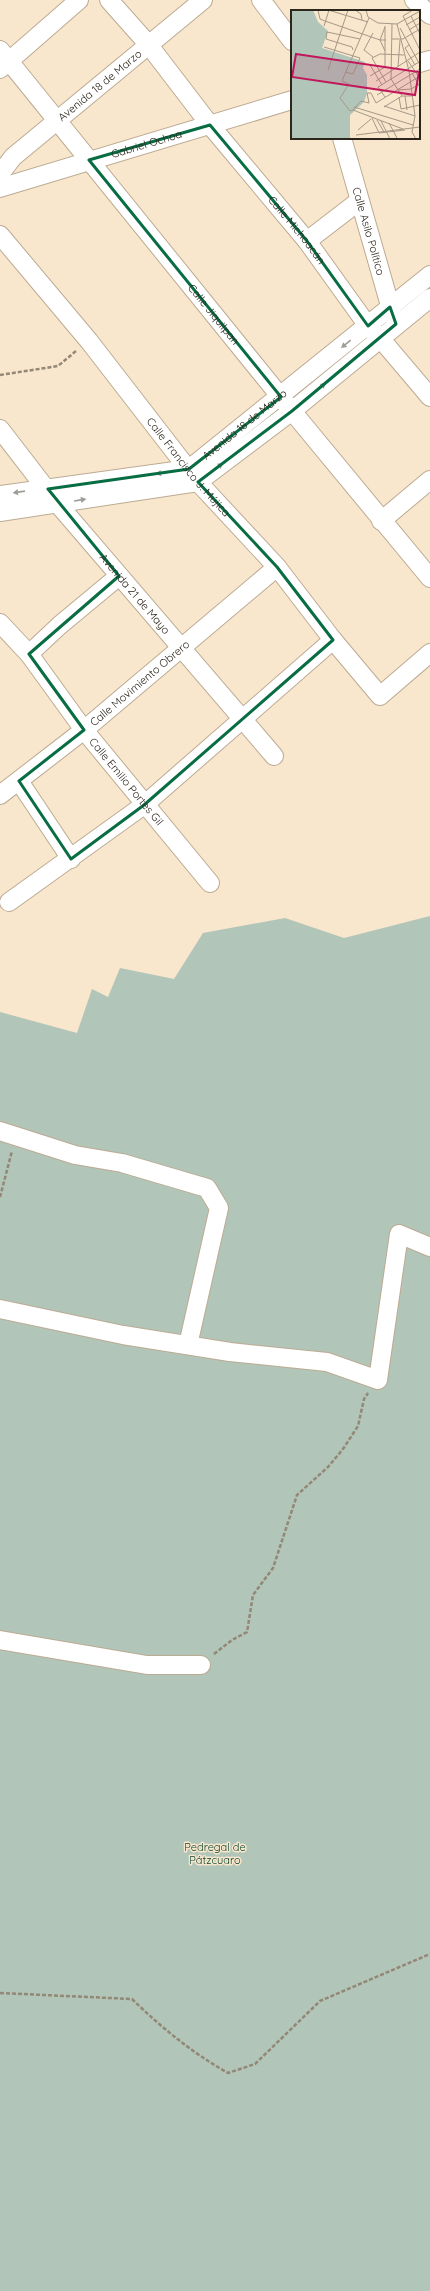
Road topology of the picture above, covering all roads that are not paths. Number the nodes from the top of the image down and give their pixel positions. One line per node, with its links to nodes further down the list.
1 (79, 0): 7 (street)
2 (109, 0): 6 (street, Calle Michoacán)
3 (203, 0): 6 (street, Avenida 18 de Marzo)
4 (261, 0): 5 (street)
5 (291, 39)
6 (148, 44): 11 (street, Avenida 18 de Marzo); 12 (street, Calle Michoacán)
7 (3, 60): 11 (street, Calle Jiquilpan)
8 (430, 60): 9 (street)
9 (420, 63)
10 (291, 100): 12 (street, Gabriel Ochoa)
11 (58, 120): 14 (street, Calle Jiquilpan); 15 (street, Avenida 18 de Marzo)
12 (210, 125): 14 (street, Gabriel Ochoa); 19 (street, Calle Michoacán)
13 (342, 139): 17 (street, Calle Asilo Político)
14 (88, 160): 16 (street, Gabriel Ochoa); 25 (street, Calle Jiquilpan)
15 (0, 174)
16 (0, 188)
17 (359, 201): 19 (street); 22 (street, Calle Asilo Político)
18 (0, 235): 29 (street, Calle Francisco J. Mújica)
19 (307, 241): 24 (street, Calle Michoacán)
20 (430, 275): 22 (street, Avenida 18 de Marzo)
21 (430, 298): 23 (street, Avenida 18 de Marzo)
22 (390, 306): 23 (street, Calle Asilo Político); 24 (street, Avenida 18 de Marzo)
23 (396, 324): 24 (street, Avenida 18 de Marzo)
24 (374, 332): 25 (street, Avenida 18 de Marzo, one-way to 25); 26 (street, Calle Michoacán); 27 (street, Avenida 18 de Marzo, one-way to 24)
25 (281, 397): 27 (street, Calle Jiquilpan); 29 (street, Avenida 18 de Marzo)
26 (430, 397)
27 (292, 411): 29 (street, Avenida 18 de Marzo, one-way to 27); 34 (street, Calle Jiquilpan)
28 (0, 429): 32 (street, Avenida 21 de Mayo)
29 (193, 475): 32 (street, Avenida 18 de Marzo); 35 (street, Calle Francisco J. Mújica)
30 (430, 480): 34 (street)
31 (0, 495): 32 (street, Avenida 18 de Marzo, one-way to 31)
32 (53, 496): 33 (street, Avenida 18 de Marzo); 36 (street, Avenida 21 de Mayo)
33 (0, 512)
34 (382, 521): 37 (street, Calle Jiquilpan)
35 (277, 567): 39 (street, Calle Francisco J. Mújica); 40 (street, Calle Movimiento Obrero)
36 (119, 576): 40 (street, Avenida 21 de Mayo); 42 (street)
37 (430, 578)
38 (0, 623): 42 (street, Calle Emilio Portes Gil)
39 (333, 640): 41 (street, Calle Francisco J. Mújica); 43 (street)
40 (180, 647): 43 (street, Avenida 21 de Mayo); 44 (street, Calle Movimiento Obrero)
41 (430, 653)
42 (29, 654): 44 (street, Calle Emilio Portes Gil)
43 (241, 718): 45 (street, Avenida 21 de Mayo); 48 (street)
44 (84, 730): 46 (street, Calle Movimiento Obrero); 48 (street, Calle Emilio Portes Gil)
45 (274, 756)
46 (19, 781): 47 (street, Calle Movimiento Obrero); 49 (street)
47 (0, 795)
48 (144, 805): 49 (street); 50 (street, Calle Emilio Portes Gil)
49 (71, 859): 51 (street)
50 (210, 883)
51 (8, 902)
52 (8, 1134): 55 (street)
53 (430, 1247): 55 (street)
54 (0, 1309): 55 (street)
55 (188, 1345)
56 (0, 1640): 57 (street)
57 (200, 1665)

